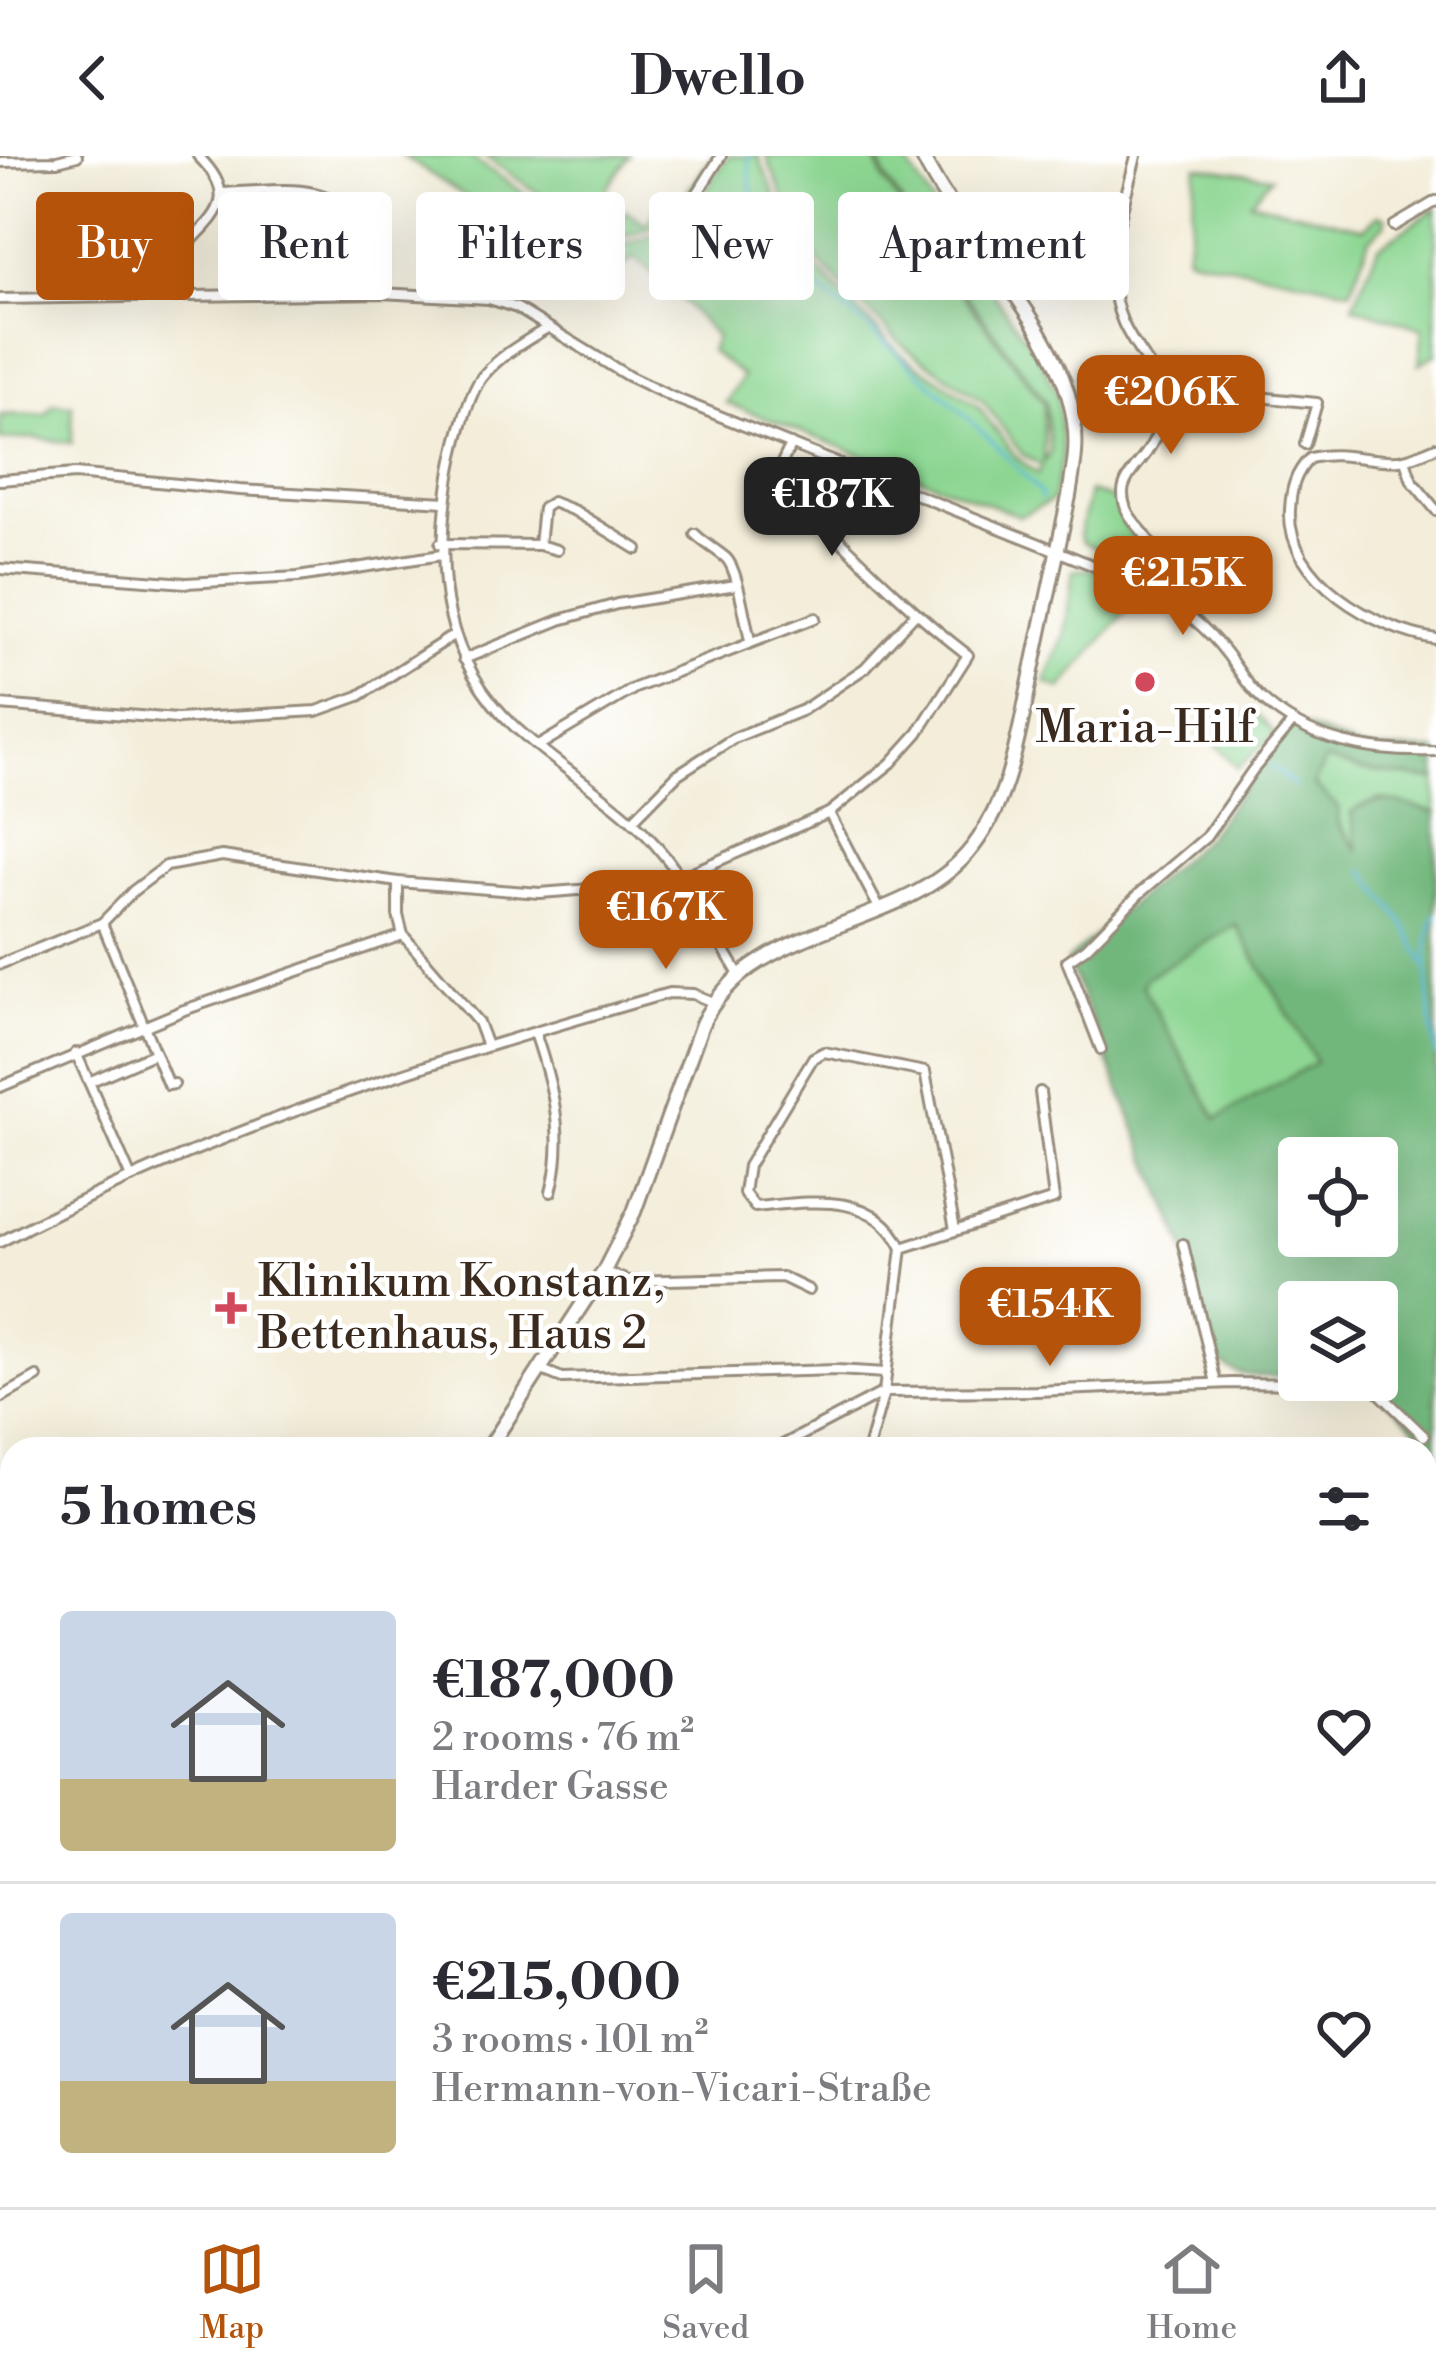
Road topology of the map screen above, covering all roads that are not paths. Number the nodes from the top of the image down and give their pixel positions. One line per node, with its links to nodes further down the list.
1 (77, 156): 6 (street)
2 (198, 156): 7 (street)
3 (722, 156): 10 (street)
4 (922, 156): 32 (main road)
5 (1136, 156): 19 (street)
6 (0, 162)
7 (221, 192)
8 (270, 192): 9 (street)
9 (320, 192)
10 (699, 192)
11 (1436, 201): 13 (street)
12 (218, 204): 14 (street)
13 (1394, 226)
14 (194, 240)
15 (194, 297): 18 (street)
16 (0, 299): 17 (street)
17 (36, 299)
18 (548, 327): 20 (street); 25 (street)
19 (1171, 404): 21 (street); 36 (street)
20 (790, 444): 32 (street); 37 (street)
21 (1305, 444)
22 (1436, 447): 23 (street)
23 (1405, 460): 26 (street); 41 (street)
24 (0, 479): 25 (street)
25 (446, 502): 28 (street)
26 (1436, 510)
27 (695, 534): 35 (street)
28 (440, 544): 29 (street); 33 (street)
29 (539, 544): 30 (street); 31 (street)
30 (638, 549)
31 (557, 550)
32 (1058, 550): 36 (street); 51 (main road)
33 (441, 556): 34 (street); 39 (street)
34 (0, 569)
35 (736, 586): 40 (street); 42 (street)
36 (1147, 587): 44 (street)
37 (914, 615): 47 (street); 48 (street)
38 (815, 618): 40 (street)
39 (454, 635): 42 (street); 43 (street)
40 (750, 640): 45 (street)
41 (1436, 640)
42 (464, 658): 45 (street)
43 (0, 705)
44 (1293, 722): 46 (street); 60 (street)
45 (538, 746): 48 (street)
46 (1436, 751)
47 (830, 813): 49 (street); 51 (street)
48 (632, 820): 49 (street)
49 (681, 877): 50 (street); 55 (street)
50 (398, 882): 52 (street); 53 (street)
51 (879, 908): 55 (main road)
52 (102, 922): 54 (street); 57 (street)
53 (403, 935): 57 (street); 59 (street)
54 (0, 964)
55 (740, 976): 56 (main road)
56 (715, 1004): 58 (street); 73 (main road)
57 (144, 1025): 61 (street); 62 (street)
58 (535, 1033): 59 (street); 68 (street)
59 (487, 1046): 67 (street)
60 (1101, 1049)
61 (76, 1053): 63 (street); 65 (street)
62 (155, 1053): 63 (street); 64 (street)
63 (89, 1082): 67 (street)
64 (174, 1084)
65 (0, 1087)
66 (1040, 1092): 69 (street)
67 (130, 1178): 70 (street)
68 (551, 1192)
69 (956, 1230): 72 (street); 72 (street)
70 (0, 1242)
71 (1183, 1244): 78 (street)
72 (902, 1248): 76 (street)
73 (604, 1271): 74 (street); 75 (main road)
74 (809, 1290)
75 (542, 1370): 76 (street); 82 (main road)
76 (886, 1373): 79 (street)
77 (37, 1377): 80 (street)
78 (1216, 1383): 79 (street); 81 (street)
79 (884, 1392): 83 (street); 84 (street)
80 (0, 1398)
81 (1424, 1436)
82 (496, 1437)
83 (799, 1437)
84 (871, 1437)

